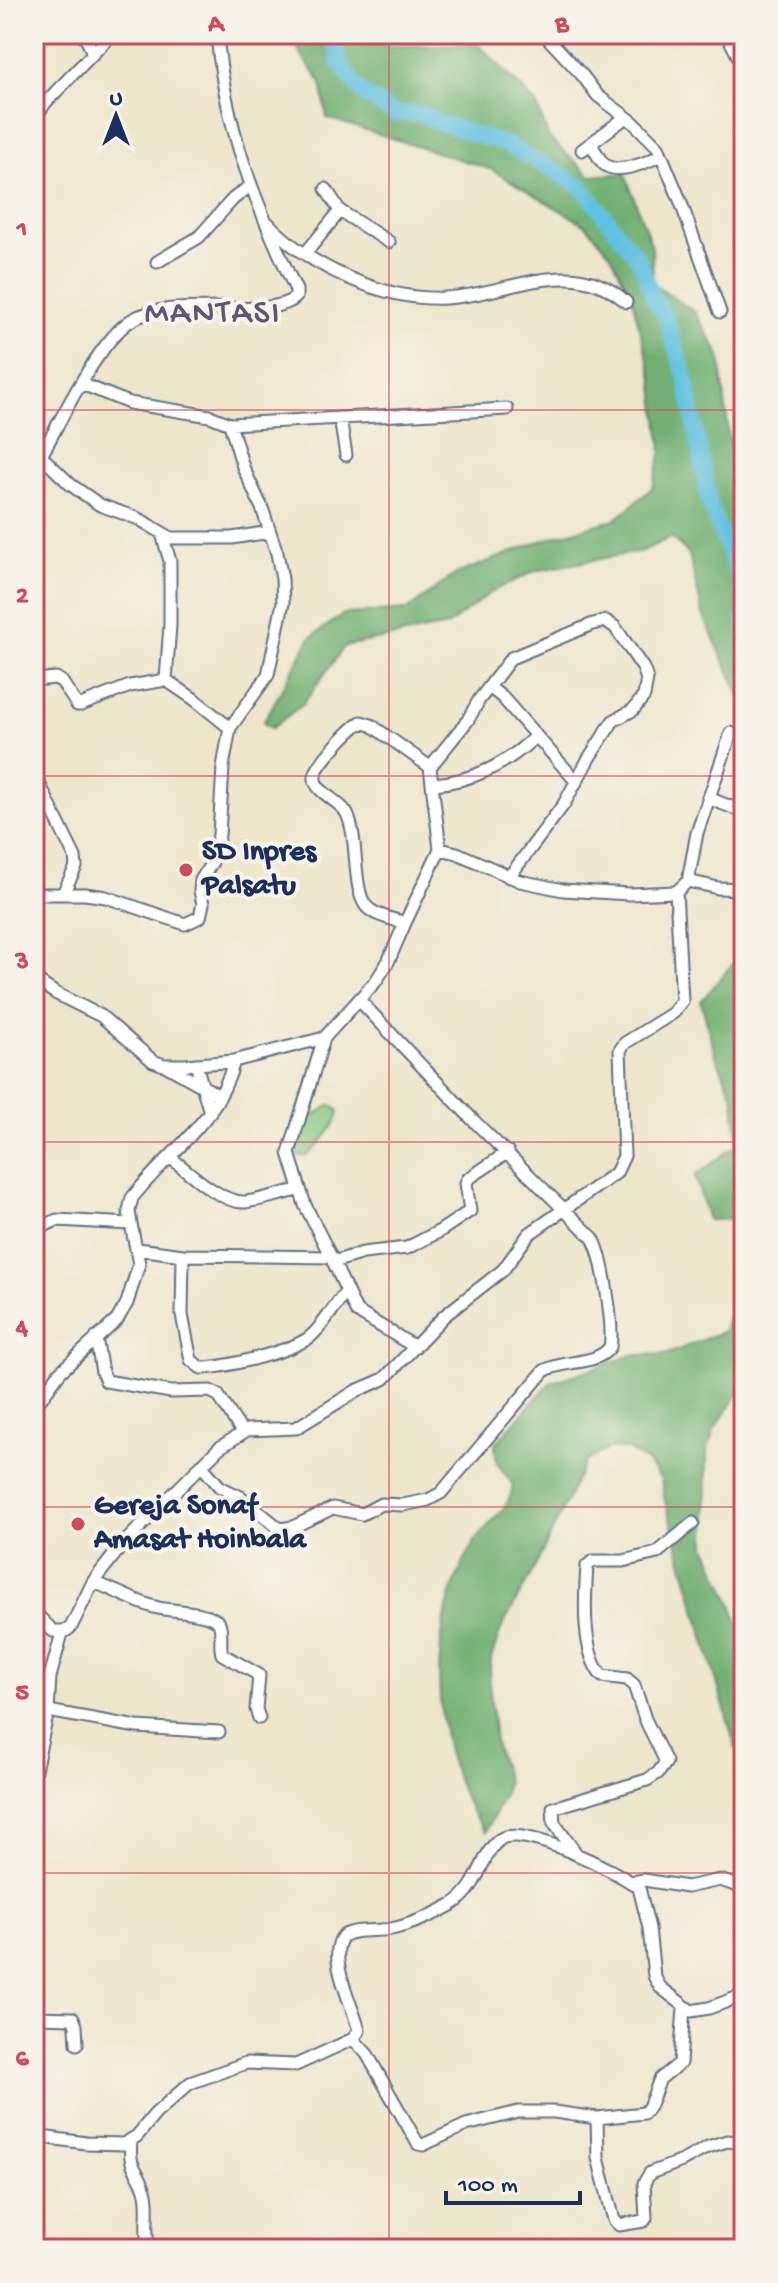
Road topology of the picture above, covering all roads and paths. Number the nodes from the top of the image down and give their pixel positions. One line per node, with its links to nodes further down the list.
1 (84, 34): 7 (street)
2 (112, 34): 7 (street)
3 (217, 34): 12 (street)
4 (544, 34): 9 (street)
5 (727, 34): 6 (street)
6 (741, 51): 8 (street)
7 (93, 53): 10 (street)
8 (744, 68)
9 (626, 117): 11 (street); 11 (street)
10 (34, 119)
11 (661, 155): 20 (street)
12 (250, 186): 15 (street); 18 (street)
13 (326, 189): 14 (street)
14 (340, 211): 16 (street); 17 (street)
15 (260, 213): 17 (street); 21 (street)
16 (389, 242)
17 (305, 254): 19 (street)
18 (157, 262)
19 (626, 302)
20 (720, 312)
21 (82, 384): 24 (street); 26 (street)
22 (507, 409): 23 (street)
23 (340, 418): 24 (street); 25 (street)
24 (230, 424): 28 (street)
25 (346, 455)
26 (41, 456): 27 (street); 29 (street)
27 (34, 469)
28 (270, 532): 29 (street); 33 (street)
29 (162, 534): 31 (street)
30 (34, 680): 31 (street)
31 (166, 680): 33 (street)
32 (489, 687): 35 (street); 36 (street); 38 (street)
33 (230, 728): 47 (street)
34 (731, 733): 40 (street)
35 (535, 737): 38 (street); 39 (street)
36 (430, 767): 39 (street); 49 (street)
37 (34, 773): 47 (street)
38 (576, 781): 43 (street)
39 (433, 784): 42 (street)
40 (708, 798): 41 (street); 44 (street)
41 (744, 812)
42 (440, 849): 43 (street); 49 (street)
43 (509, 877): 46 (street)
44 (688, 881): 45 (street); 46 (street)
45 (744, 889)
46 (676, 892): 62 (street)
47 (63, 893): 48 (street)
48 (34, 894)
49 (405, 923): 51 (street)
50 (34, 979): 55 (street)
51 (360, 1001): 52 (street); 59 (street)
52 (324, 1038): 53 (street); 61 (street)
53 (234, 1061): 54 (street); 57 (street)
54 (196, 1064): 55 (street); 56 (street)
55 (164, 1065): 56 (street)
56 (203, 1087): 57 (street); 58 (street)
57 (220, 1096): 58 (street)
58 (210, 1113): 60 (street)
59 (508, 1152): 62 (street); 67 (street)
60 (171, 1158): 61 (street); 63 (street)
61 (300, 1190): 67 (street)
62 (563, 1209): 70 (street); 73 (street)
63 (131, 1224): 64 (street); 65 (street)
64 (34, 1230)
65 (138, 1249): 66 (street); 69 (street)
66 (183, 1255): 67 (street); 68 (street)
67 (332, 1260): 68 (street)
68 (346, 1292): 70 (street)
69 (96, 1338): 71 (street); 72 (street)
70 (415, 1347): 72 (street)
71 (35, 1404)
72 (242, 1432): 73 (street)
73 (201, 1465): 75 (street)
74 (693, 1523): 82 (street)
75 (93, 1582): 77 (street); 79 (street)
76 (34, 1612): 77 (street)
77 (62, 1633): 78 (street)
78 (48, 1711): 80 (street); 81 (street)
79 (259, 1718)
80 (219, 1732)
81 (34, 1775)
82 (575, 1852): 83 (street); 88 (street)
83 (631, 1882): 84 (street); 86 (street)
84 (744, 1888)
85 (744, 1995): 86 (street)
86 (684, 2008): 90 (street)
87 (34, 2017): 89 (street)
88 (353, 2039): 90 (street); 92 (street)
89 (77, 2044)
90 (597, 2118): 93 (street)
91 (34, 2136): 92 (street)
92 (131, 2141): 94 (street)
93 (744, 2143)
94 (149, 2249)

